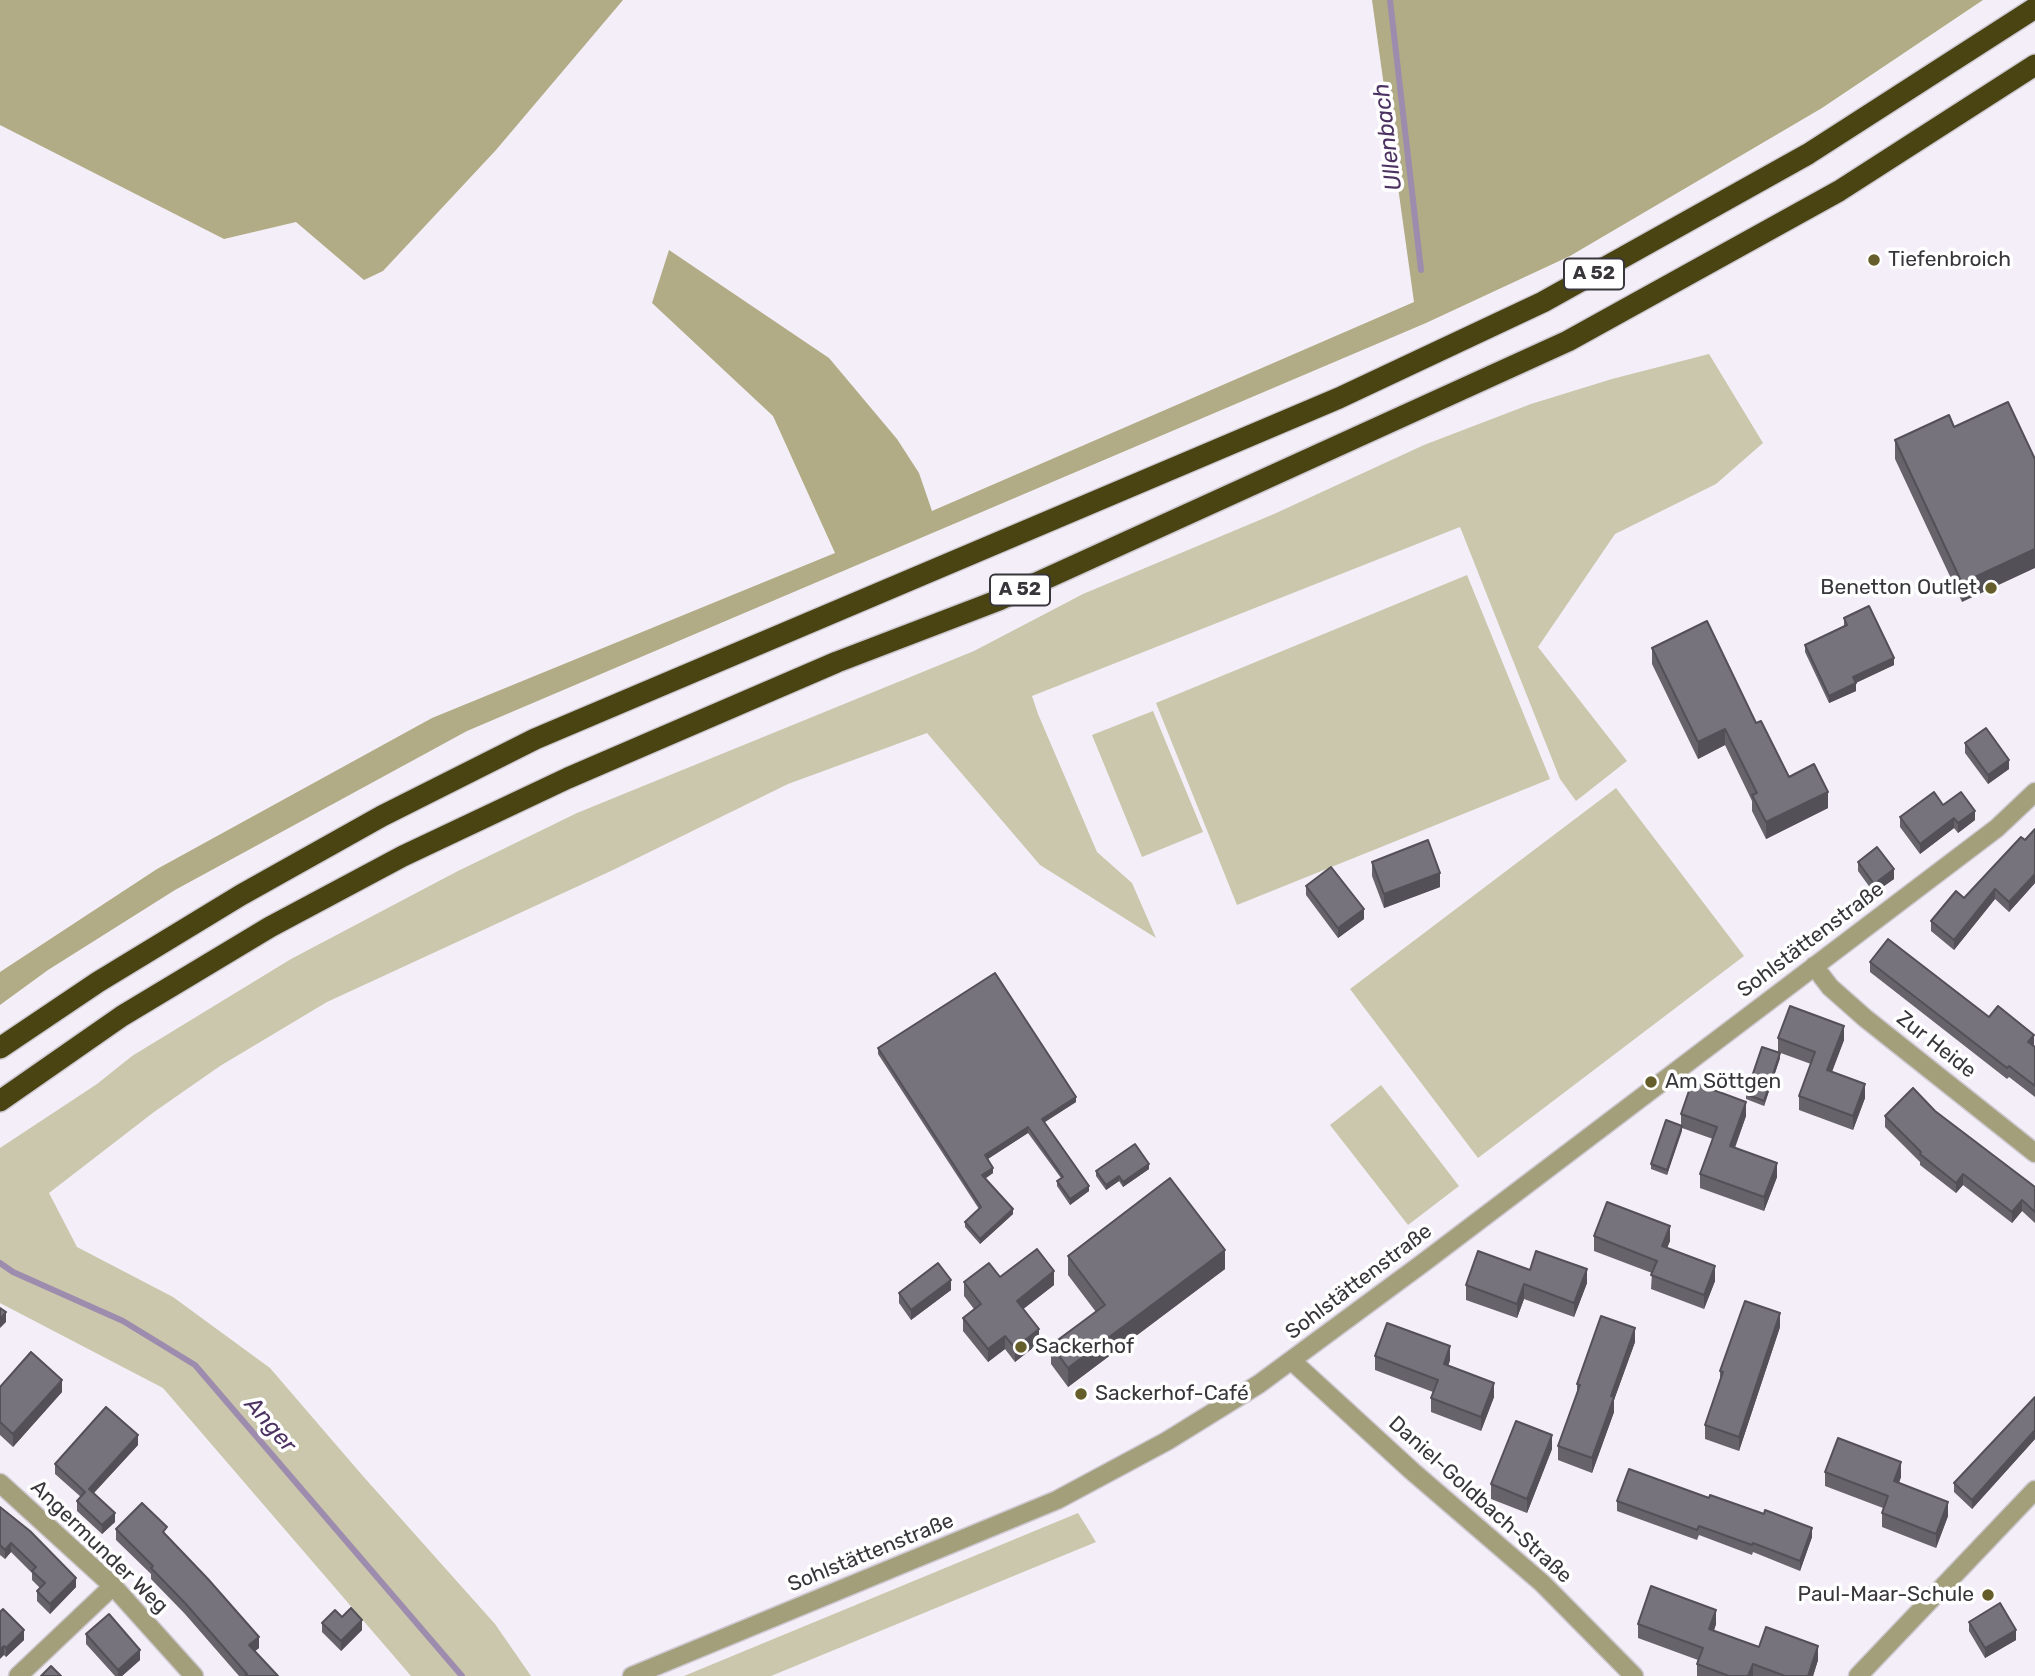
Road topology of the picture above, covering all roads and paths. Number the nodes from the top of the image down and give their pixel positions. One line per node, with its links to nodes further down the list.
1 (2035, 8): 5 (highway, A 52)
2 (2035, 65): 6 (highway, A 52)
3 (2035, 792): 4 (street, Sohlstättenstraße)
4 (1814, 965): 7 (street, Zur Heide); 8 (street, Sohlstättenstraße)
5 (0, 1048)
6 (0, 1101)
7 (2035, 1153)
8 (1292, 1362): 14 (street, Sohlstättenstraße); 15 (street, Daniel-Goldbach-Straße)
9 (0, 1483): 11 (street, Angermunder Weg)
10 (2035, 1490): 16 (street)
11 (113, 1586): 12 (street); 13 (street, Angermunder Weg)
12 (18, 1676)
13 (194, 1676)
14 (632, 1676)
15 (1634, 1676)
16 (1858, 1676)

